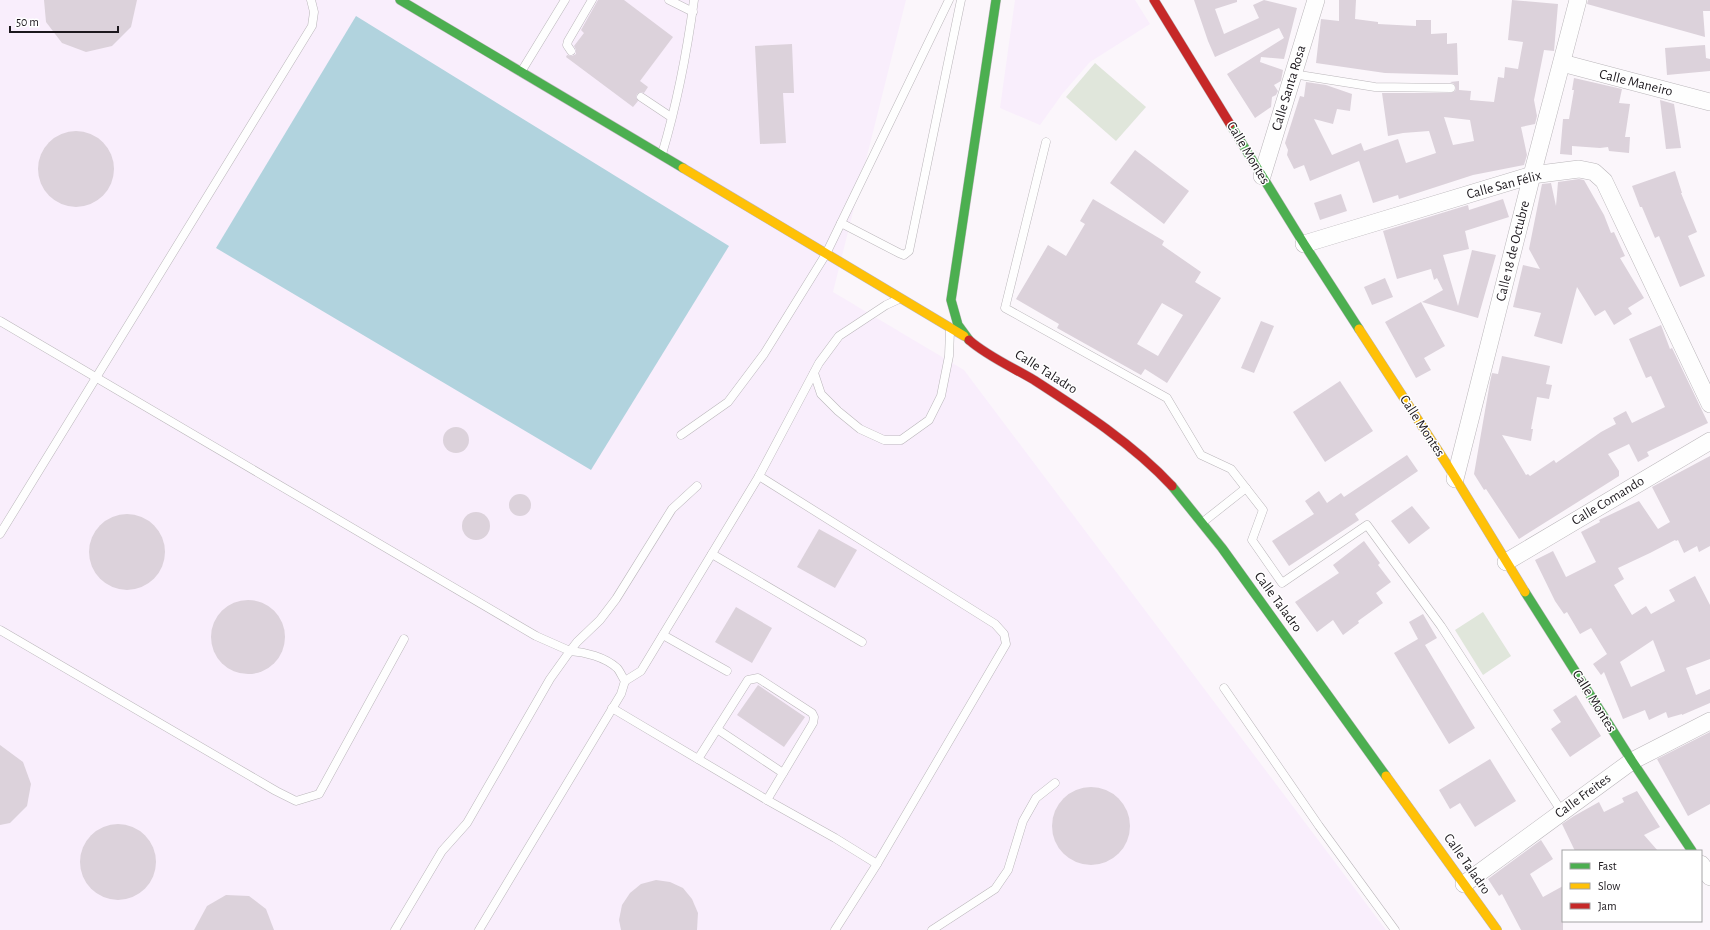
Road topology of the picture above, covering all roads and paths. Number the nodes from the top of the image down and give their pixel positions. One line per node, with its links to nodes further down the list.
1 (311, 0): 34 (lane)
2 (400, 0): 16 (street)
3 (565, 0): 16 (lane)
4 (592, 0): 14 (lane)
5 (669, 0): 13 (lane)
6 (694, 0): 13 (lane)
7 (949, 0): 26 (lane)
8 (961, 0): 26 (lane)
9 (996, 0): 32 (street)
10 (1154, 0): 24 (street, Calle Montes)
11 (1316, 0): 17 (street, Calle Santa Rosa)
12 (1578, 0): 15 (street, Calle 18 de Octubre)
13 (693, 12): 21 (lane)
14 (571, 51)
15 (1562, 64): 20 (street, Calle Maneiro); 25 (street, Calle 18 de Octubre)
16 (520, 73): 23 (street)
17 (1293, 74): 18 (lane); 24 (street, Calle Santa Rosa)
18 (1451, 88)
19 (641, 97): 21 (lane)
20 (1710, 102)
21 (671, 117): 23 (lane)
22 (1046, 142): 41 (lane)
23 (661, 155): 28 (street)
24 (1262, 176): 27 (street, Calle Montes)
25 (1532, 176): 27 (street, Calle San Félix); 35 (street, Calle San Félix); 39 (street, Calle 18 de Octubre)
26 (841, 223): 28 (lane)
27 (1304, 244): 39 (street, Calle Montes)
28 (826, 254): 29 (street); 36 (lane)
29 (900, 298): 31 (street); 33 (lane)
30 (0, 321): 34 (lane)
31 (950, 328): 32 (street); 33 (lane)
32 (967, 338): 42 (street, Calle Taladro)
33 (814, 373): 38 (lane)
34 (96, 378): 43 (lane); 50 (lane)
35 (1710, 404)
36 (681, 435)
37 (1710, 441): 45 (street, Calle Comando)
38 (759, 476): 44 (lane); 64 (lane)
39 (1455, 479): 45 (street, Calle Montes)
40 (697, 486): 50 (lane)
41 (1246, 488): 42 (lane); 62 (lane)
42 (1202, 522): 67 (street, Calle Taladro)
43 (0, 534)
44 (712, 554): 47 (lane); 49 (lane)
45 (1506, 562): 58 (street, Calle Montes)
46 (0, 630): 48 (lane)
47 (663, 635): 51 (lane); 52 (lane)
48 (404, 639)
49 (862, 642)
50 (570, 651): 52 (lane); 68 (lane)
51 (727, 671)
52 (625, 681): 54 (lane)
53 (1224, 688): 72 (lane)
54 (612, 708): 57 (lane); 69 (lane)
55 (1710, 721): 58 (street, Calle Freites)
56 (717, 729): 57 (lane); 59 (lane); 59 (lane)
57 (698, 759): 61 (lane)
58 (1632, 761): 62 (street, Calle Freites); 63 (street, Calle Montes)
59 (783, 773): 61 (lane)
60 (1055, 783): 71 (lane)
61 (767, 800): 64 (lane)
62 (1562, 812): 67 (street, Calle Freites)
63 (1691, 850)
64 (877, 864): 70 (lane)
65 (1702, 865): 66 (street)
66 (1710, 877)
67 (1464, 884): 73 (street, Calle Taladro)
68 (395, 930)
69 (479, 930)
70 (834, 930)
71 (932, 930)
72 (1395, 930)
73 (1497, 930)

